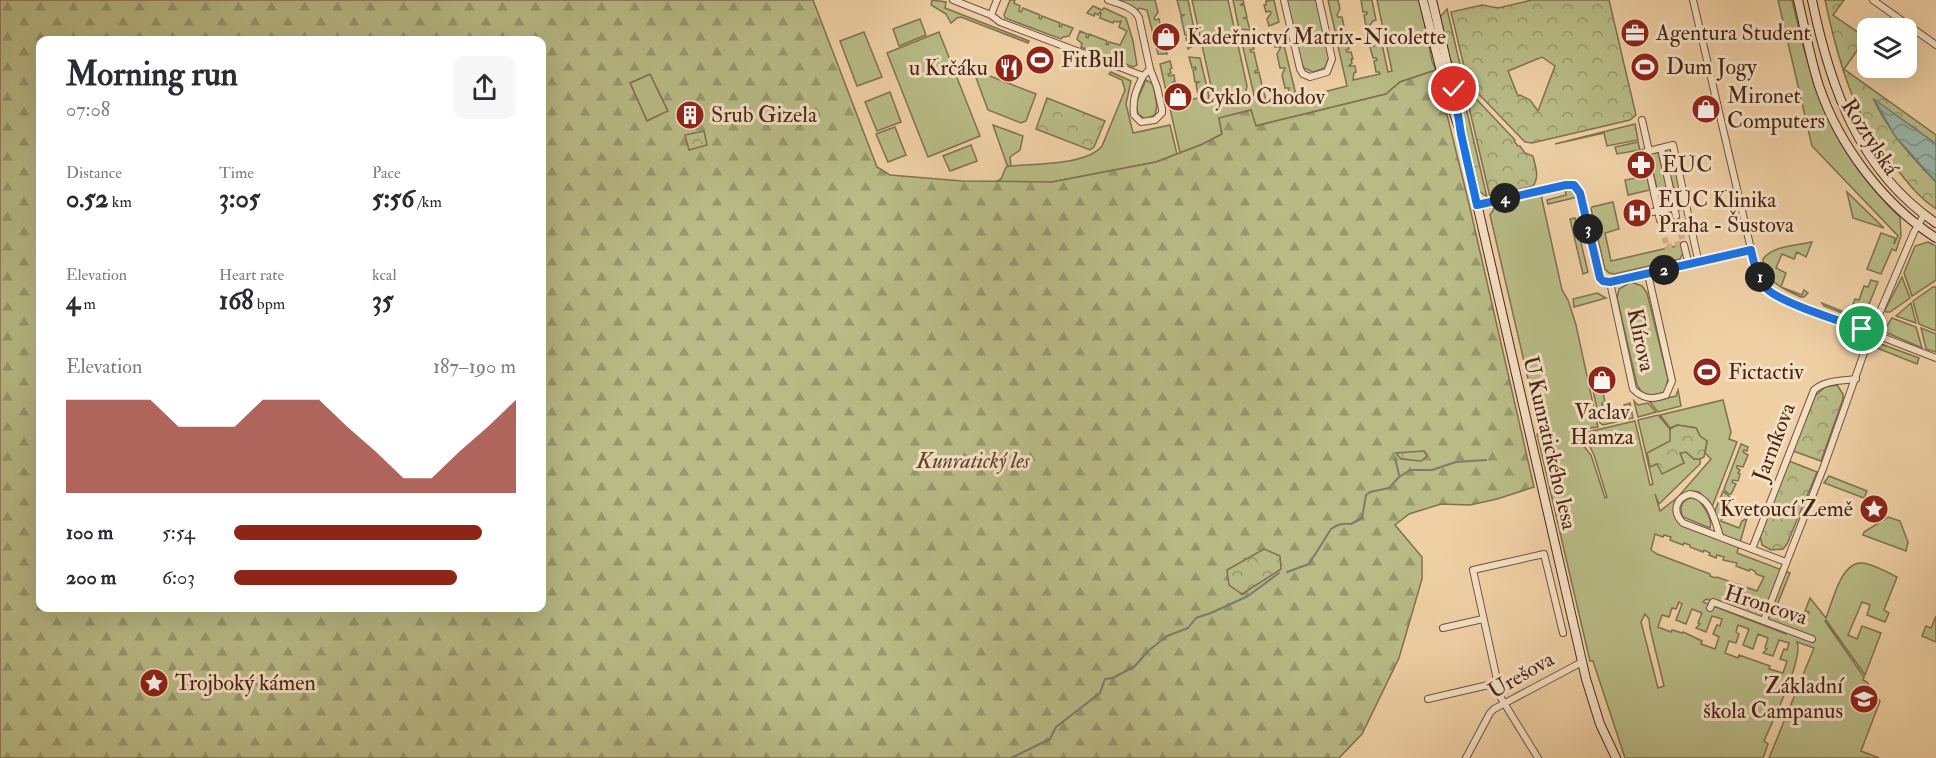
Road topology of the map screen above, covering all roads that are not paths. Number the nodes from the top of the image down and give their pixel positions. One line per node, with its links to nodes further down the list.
1 (953, 0): 12 (street)
2 (997, 0): 12 (street)
3 (1108, 0): 14 (street)
4 (1284, 0): 5 (street)
5 (1319, 0)
6 (1423, 0): 17 (street, U Kunratického lesa)
7 (1432, 0): 17 (street, U Kunratického lesa)
8 (1693, 0): 34 (street)
9 (1798, 0): 31 (street, Roztylská)
10 (1812, 0): 27 (street, Roztylská)
11 (1873, 0): 13 (street)
12 (991, 15): 15 (street)
13 (1936, 45)
14 (1150, 69): 15 (street); 15 (street)
15 (1143, 76)
16 (1642, 120): 19 (street)
17 (1461, 134): 22 (street, U Kunratického lesa)
18 (1660, 148): 19 (street); 20 (street); 23 (street)
19 (1649, 151): 21 (street)
20 (1670, 190): 21 (street); 24 (street)
21 (1654, 193): 25 (street)
22 (1477, 205): 38 (street); 51 (street, U Kunratického lesa)
23 (1685, 205): 24 (street); 35 (street)
24 (1674, 207): 25 (street); 28 (street)
25 (1658, 211): 26 (street); 29 (street)
26 (1635, 215)
27 (1924, 215): 30 (street, Roztylská); 31 (street)
28 (1676, 216)
29 (1660, 220)
30 (1936, 223)
31 (1918, 225): 32 (street, Roztylská); 39 (street)
32 (1936, 238)
33 (1684, 245): 36 (street)
34 (1751, 250): 37 (street); 39 (street)
35 (1697, 255)
36 (1687, 257)
37 (1648, 274): 38 (street); 38 (street, Klírova)
38 (1610, 282)
39 (1871, 333): 40 (street); 41 (street)
40 (1936, 358)
41 (1856, 379): 43 (street, Jarníkova); 44 (street)
42 (1720, 536): 42 (street); 43 (street)
43 (1752, 549): 44 (street)
44 (1786, 562): 47 (street)
45 (1710, 608): 47 (street, Hroncova)
46 (1483, 619): 48 (street); 49 (street); 52 (street)
47 (1764, 620): 50 (street, Hroncova)
48 (1443, 628)
49 (1563, 633)
50 (1812, 639)
51 (1582, 662): 54 (street, Urešova); 57 (street, U Kunratického lesa)
52 (1497, 683): 53 (street); 54 (street)
53 (1428, 699)
54 (1504, 703): 55 (street, Urešova); 56 (street)
55 (1466, 758)
56 (1538, 758)
57 (1616, 758)

